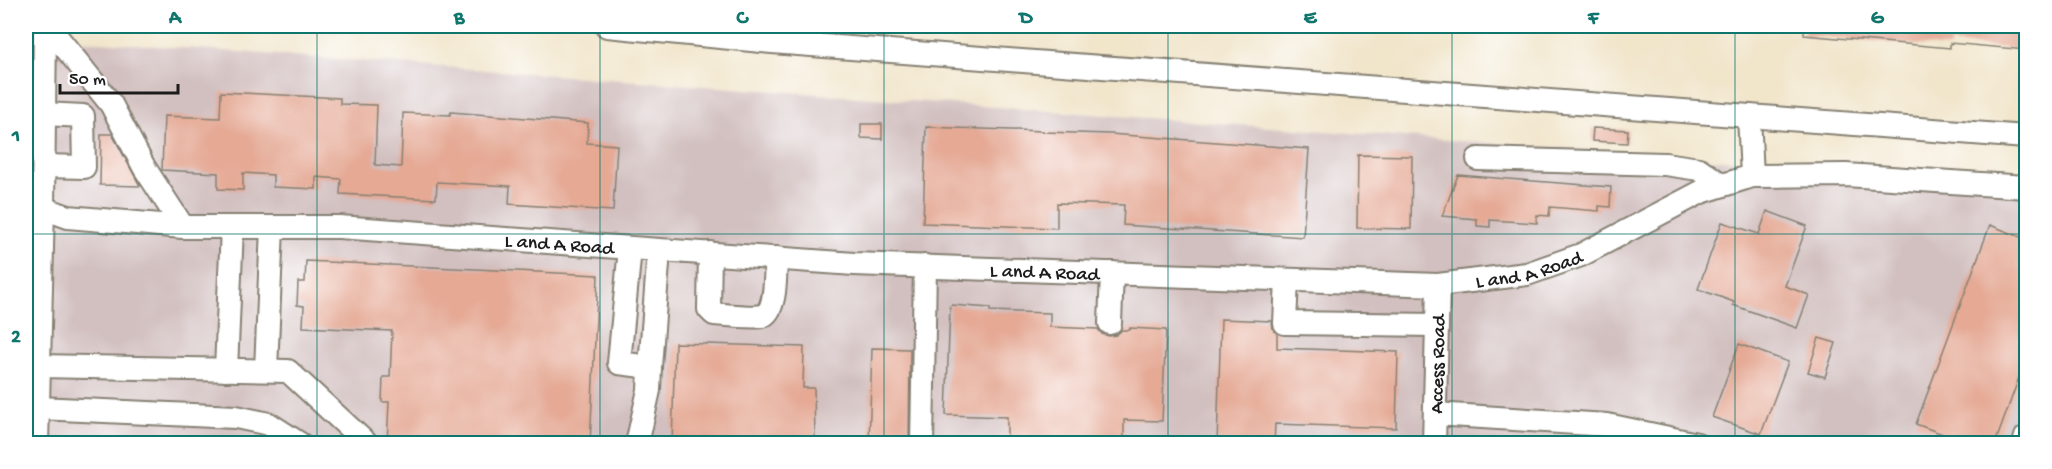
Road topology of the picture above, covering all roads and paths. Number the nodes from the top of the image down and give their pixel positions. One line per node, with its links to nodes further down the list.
1 (46, 26): 3 (street); 12 (street)
2 (607, 26): 4 (street)
3 (44, 114): 7 (street); 7 (street)
4 (1749, 116): 5 (street); 8 (street)
5 (2026, 137)
6 (1478, 159): 9 (street)
7 (44, 166): 11 (street)
8 (1752, 176): 9 (street, L and A Road); 10 (street, L and A Road)
9 (1722, 185): 22 (street, L and A Road)
10 (2026, 187)
11 (34, 208): 12 (street, L and A Road); 25 (street)
12 (183, 227): 13 (street, L and A Road)
13 (231, 227): 14 (street, L and A Road); 27 (street)
14 (272, 227): 15 (street, L and A Road); 28 (street)
15 (630, 248): 16 (street, L and A Road); 26 (street)
16 (659, 251): 17 (street, L and A Road); 26 (street)
17 (710, 253): 18 (street, L and A Road); 18 (street)
18 (776, 258): 19 (street, L and A Road)
19 (925, 266): 20 (street, L and A Road); 36 (street)
20 (1112, 273): 21 (street, L and A Road); 23 (street)
21 (1287, 280): 22 (street, L and A Road); 24 (street)
22 (1438, 285): 24 (street, Access Road)
23 (1110, 323)
24 (1437, 325): 30 (street, Access Road)
25 (39, 366): 27 (street); 29 (street)
26 (650, 367): 35 (street)
27 (226, 370): 28 (street)
28 (266, 370): 34 (street)
29 (38, 408): 32 (street); 33 (street)
30 (1435, 414): 37 (street, Access Road); 38 (street)
31 (2026, 437): 39 (street)
32 (37, 444)
33 (300, 444)
34 (367, 444)
35 (637, 444)
36 (922, 444)
37 (1434, 444)
38 (1697, 444)
39 (2024, 444)

